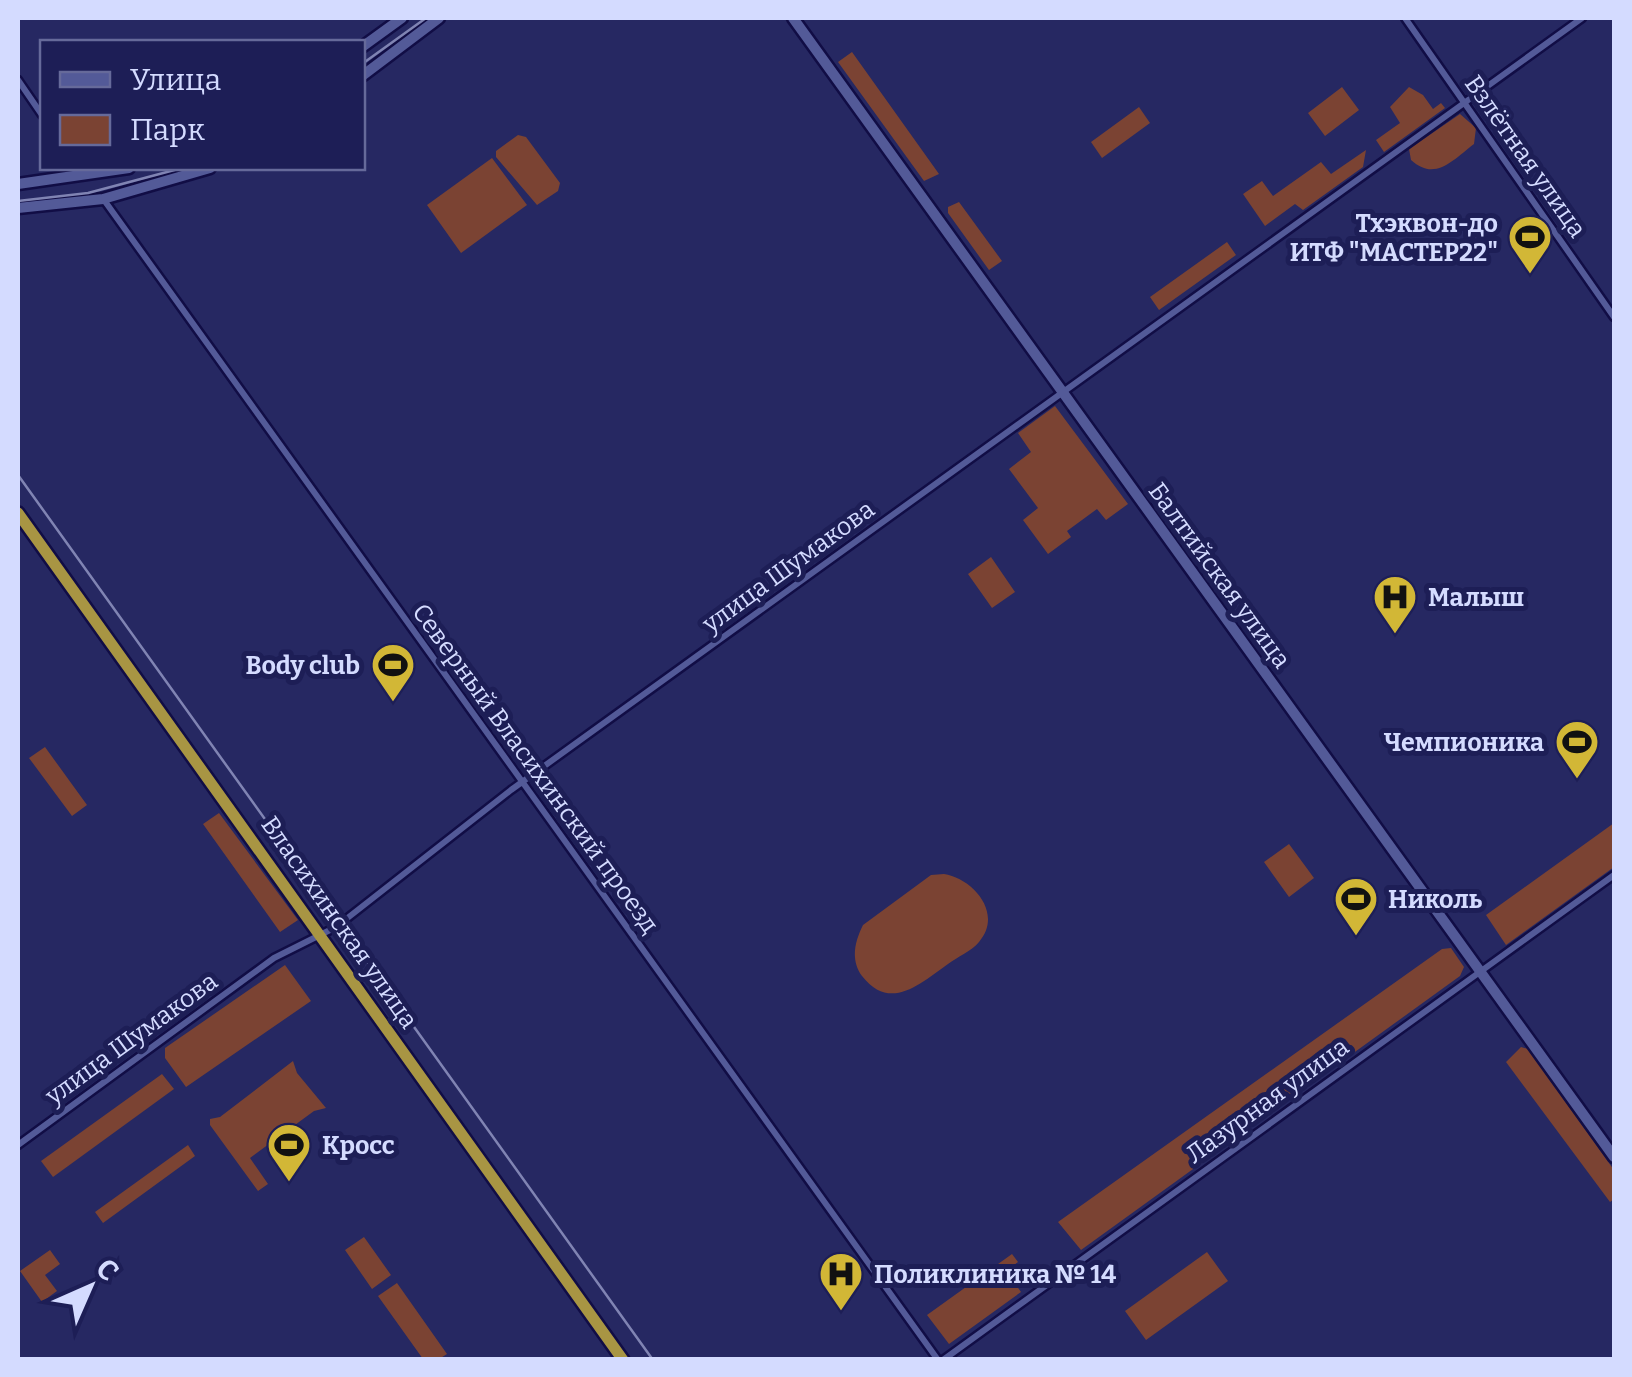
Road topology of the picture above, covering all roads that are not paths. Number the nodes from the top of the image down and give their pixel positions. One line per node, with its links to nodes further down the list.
1 (402, 18): 6 (main road)
2 (439, 18): 7 (main road)
3 (793, 18): 18 (main road, Балтийская улица)
4 (1406, 18): 9 (street, Взлётная улица)
5 (1582, 18): 9 (street, улица Шумакова)
6 (365, 44)
7 (365, 74)
8 (18, 80): 10 (street)
9 (1464, 103): 17 (street, Взлётная улица); 18 (street, улица Шумакова)
10 (40, 112)
11 (109, 170): 13 (main road)
12 (203, 170): 15 (main road)
13 (80, 173): 14 (main road)
14 (18, 184)
15 (103, 199): 16 (main road); 20 (street, Северный Власихинский проезд)
16 (18, 208)
17 (1614, 317)
18 (1064, 391): 20 (street, улица Шумакова); 23 (main road, Балтийская улица)
19 (18, 513): 22 (highway, Власихинская улица)
20 (521, 783): 22 (street, улица Шумакова); 27 (street, Северный Власихинский проезд)
21 (1614, 875): 23 (street, Лазурная улица)
22 (320, 934): 24 (street, улица Шумакова); 26 (highway, Власихинская улица)
23 (1481, 971): 25 (main road, Балтийская улица); 27 (street, Лазурная улица)
24 (18, 1144)
25 (1614, 1157)
26 (623, 1360)
27 (941, 1360)

